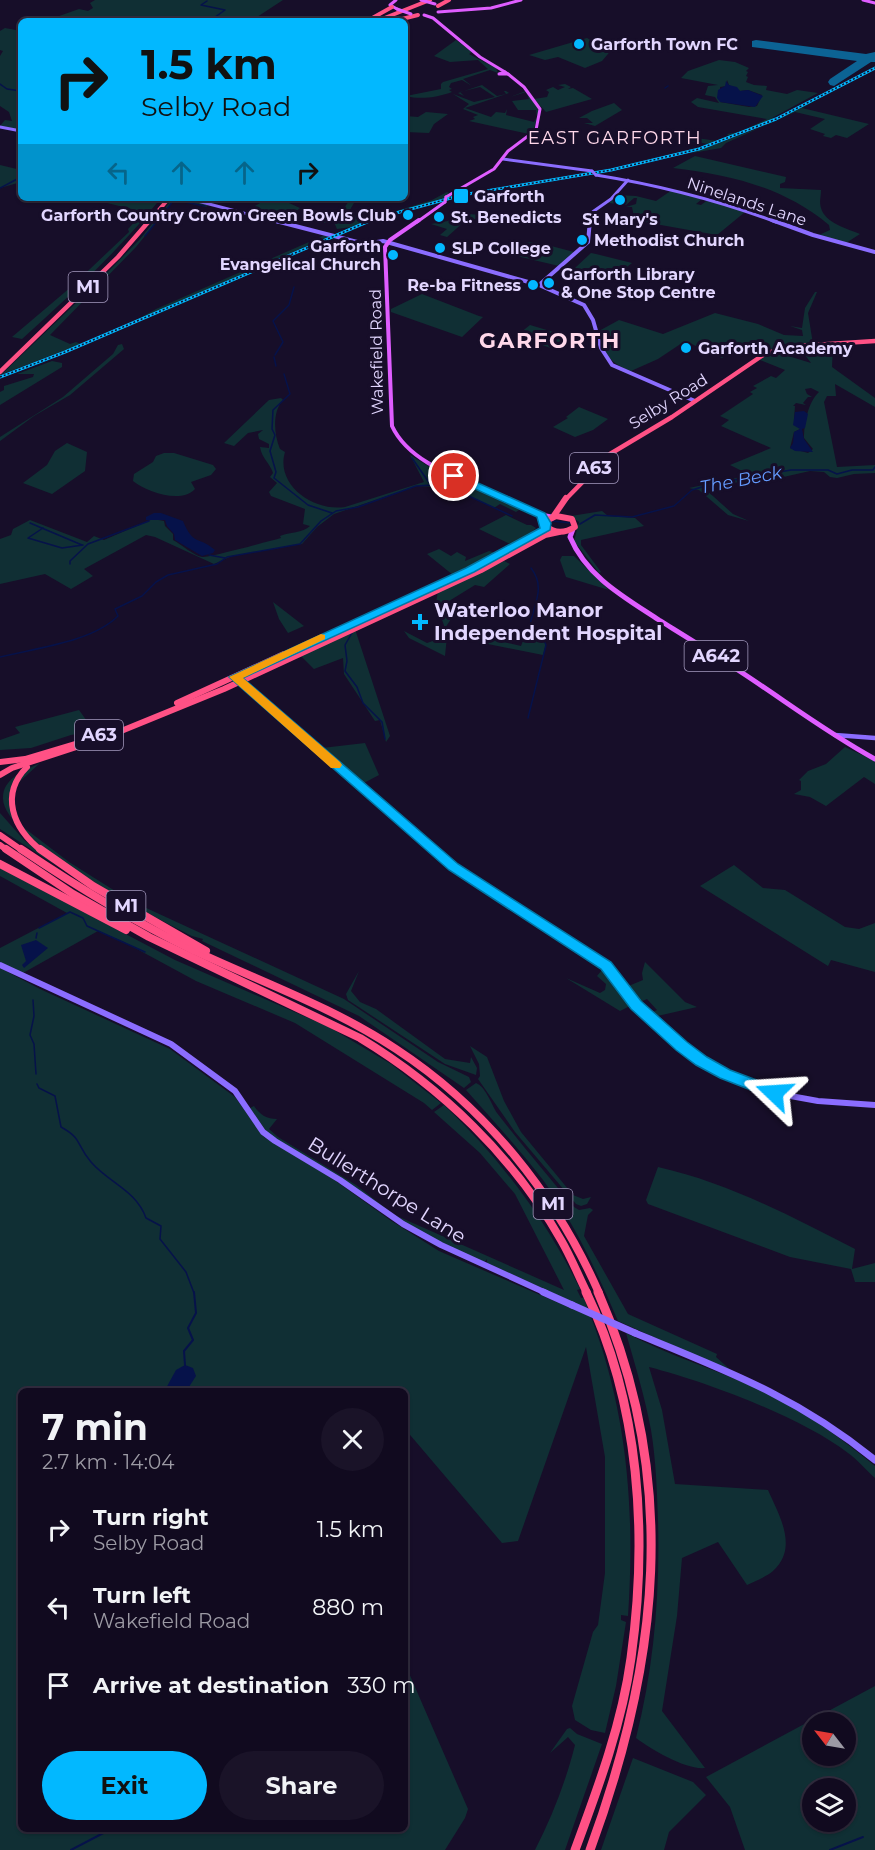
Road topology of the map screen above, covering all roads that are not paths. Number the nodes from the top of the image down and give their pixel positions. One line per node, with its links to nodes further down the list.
1 (394, 0): 9 (main road)
2 (420, 0): 8 (main road, bridge)
3 (430, 0): 13 (highway)
4 (449, 0): 8 (highway)
5 (521, 0): 8 (main road)
6 (862, 0): 7 (main road)
7 (875, 3)
8 (437, 7): 11 (main road); 14 (highway); 16 (main road)
9 (394, 8): 10 (main road, bridge); 12 (highway)
10 (418, 15): 11 (main road); 15 (highway)
11 (424, 15): 16 (main road)
12 (373, 18)
13 (385, 18)
14 (395, 18)
15 (406, 18)
16 (433, 18): 19 (main road)
17 (0, 127): 18 (street)
18 (18, 130)
19 (502, 159): 20 (street, bridge); 26 (main road)
20 (596, 175): 21 (street)
21 (610, 178): 22 (street, Ninelands Lane)
22 (628, 180): 27 (street, Ninelands Lane); 28 (street)
23 (161, 201): 30 (highway, M1)
24 (166, 201): 30 (highway, M1)
25 (197, 201): 26 (street)
26 (387, 243): 28 (street); 33 (main road, Wakefield Road)
27 (875, 252)
28 (539, 285): 31 (street)
29 (873, 340): 31 (highway, Selby Road / A63)
30 (0, 369)
31 (695, 401): 32 (highway, Selby Road / A63)
32 (560, 505): 34 (highway, A63); 35 (highway, Selby Road / A63)
33 (541, 515): 35 (main road, Wakefield Road); 36 (main road)
34 (566, 516): 35 (highway); 37 (highway)
35 (552, 517): 36 (highway, Selby Road)
36 (546, 524): 38 (highway); 40 (highway, A63)
37 (573, 529): 38 (highway); 39 (main road)
38 (560, 532): 39 (main road, A642); 40 (highway, A63)
39 (570, 537): 41 (main road, A642)
40 (238, 679): 43 (highway, A63); 45 (highway, A63); 56 (street)
41 (830, 734): 42 (street); 44 (main road, A642)
42 (875, 738)
43 (42, 759): 46 (highway, A63); 47 (highway)
44 (875, 759)
45 (0, 762)
46 (0, 775)
47 (8, 781)
48 (5, 815): 53 (highway, M1); 55 (highway, M1)
49 (0, 835): 53 (highway, M1)
50 (0, 845): 52 (highway, M1)
51 (0, 864): 52 (highway, M1)
52 (165, 945): 59 (highway, M1)
53 (187, 947): 55 (highway, M1)
54 (0, 965): 57 (street, Bullerthorpe Lane)
55 (330, 1012): 60 (highway, M1)
56 (875, 1105)
57 (572, 1305): 58 (street, Bullerthorpe Lane, bridge)
58 (875, 1460)
59 (574, 1850)
60 (590, 1850)

